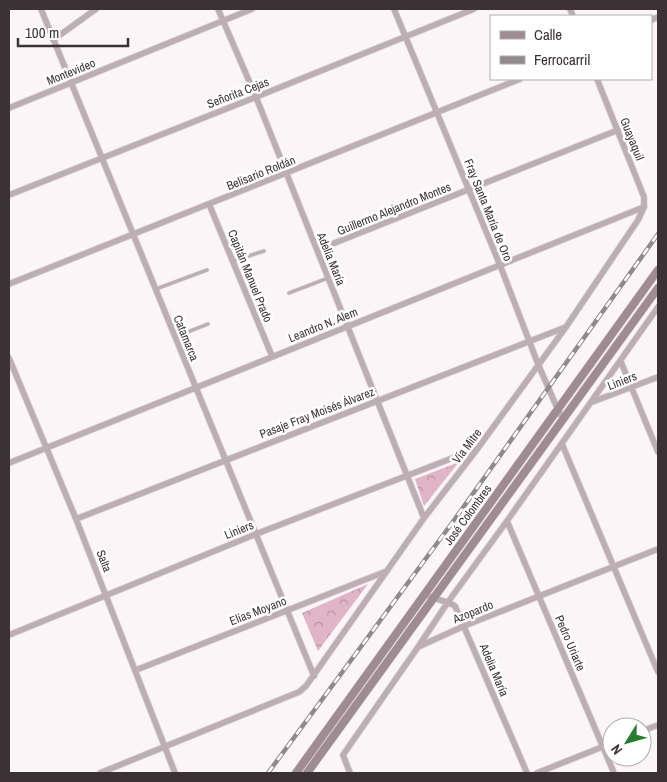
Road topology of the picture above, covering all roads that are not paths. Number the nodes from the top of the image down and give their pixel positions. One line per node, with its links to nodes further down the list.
1 (41, 9): 9 (street, Catamarca)
2 (96, 9): 9 (street)
3 (218, 9): 7 (street, Adelia María)
4 (252, 9): 7 (street, Montevideo)
5 (394, 9): 8 (street, Fray Santa María de Oro)
6 (474, 9): 8 (street, Señorita Cejas)
7 (223, 21): 12 (street, Montevideo); 13 (street, Adelia María)
8 (406, 37): 13 (street, Señorita Cejas); 15 (street, Fray Santa María de Oro)
9 (54, 40): 12 (street, Catamarca)
10 (517, 80): 15 (street, Belisario Roldán)
11 (597, 80): 16 (street, Guayaquil)
12 (71, 83): 14 (street, Montevideo); 17 (street, Catamarca)
13 (256, 97): 17 (street, Señorita Cejas); 18 (street, Adelia María)
14 (9, 108)
15 (437, 112): 18 (street, Belisario Roldán); 19 (street, Fray Santa María de Oro)
16 (618, 130): 19 (street, Guillermo Alejandro Montes); 22 (street, Guayaquil)
17 (101, 157): 20 (street, Señorita Cejas); 23 (street, Catamarca)
18 (285, 174): 21 (street, Belisario Roldán); 25 (street, Adelia María)
19 (469, 189): 25 (street, Guillermo Alejandro Montes); 27 (street, Fray Santa María de Oro)
20 (9, 195)
21 (209, 204): 23 (street, Belisario Roldán); 26 (street, Capitán Manuel Prado)
22 (644, 207): 27 (street, Leandro N. Alem); 38 (street, Vía Mitre)
23 (132, 234): 31 (street, Belisario Roldán); 33 (street, Catamarca)
24 (264, 250): 26 (lane)
25 (317, 250): 30 (street, Adelia María)
26 (233, 261): 41 (street, Capitán Manuel Prado)
27 (500, 265): 37 (street, Leandro N. Alem); 40 (street, Fray Santa María de Oro)
28 (207, 270): 33 (lane)
29 (658, 270): 50 (main road, José Colombres)
30 (328, 278): 34 (lane); 37 (street, Adelia María)
31 (9, 284)
32 (658, 288): 51 (main road, José Colombres)
33 (155, 289): 39 (street, Catamarca)
34 (289, 293)
35 (658, 307): 43 (street)
36 (208, 324): 39 (lane)
37 (347, 327): 41 (street, Leandro N. Alem); 48 (street, Adelia María)
38 (566, 327): 40 (street, Pasaje Fray Moisés Álvarez); 44 (street, Vía Mitre)
39 (175, 337): 46 (street, Catamarca)
40 (529, 341): 44 (street, Fray Santa María de Oro); 48 (street, Pasaje Fray Moisés Álvarez)
41 (272, 356): 46 (street, Leandro N. Alem)
42 (9, 358): 53 (street, Salta)
43 (621, 362): 47 (street); 49 (street)
44 (538, 364): 50 (street, Fray Santa María de Oro); 54 (street, Vía Mitre)
45 (658, 377): 47 (street, Liniers)
46 (195, 387): 53 (street, Leandro N. Alem); 56 (street, Catamarca)
47 (632, 388): 49 (street, Liniers); 55 (street)
48 (377, 401): 56 (street, Pasaje Fray Moisés Álvarez); 58 (street, Adelia María)
49 (592, 402): 52 (street)
50 (558, 410): 51 (street, Fray Santa María de Oro); 66 (main road, José Colombres)
51 (563, 418): 69 (main road, José Colombres)
52 (562, 444): 61 (street); 64 (street)
53 (47, 448): 57 (street, Leandro N. Alem); 60 (street, Salta)
54 (478, 448): 58 (street, Liniers); 59 (street, Vía Mitre)
55 (658, 452)
56 (225, 460): 60 (street, Pasaje Fray Moisés Álvarez); 62 (street, Catamarca)
57 (9, 463)
58 (407, 476): 59 (street, Adelia María); 62 (street, Liniers)
59 (424, 518): 65 (street, Vía Mitre)
60 (76, 519): 67 (street, Salta)
61 (507, 522): 68 (street, Pedro Uriarte); 70 (street)
62 (256, 534): 67 (street, Liniers); 71 (street, Catamarca)
63 (658, 549): 64 (street, Azopardo)
64 (614, 565): 68 (street, Azopardo); 76 (street)
65 (387, 571): 71 (street, Elías Moyano); 77 (street, Vía Mitre)
66 (425, 594): 69 (street); 83 (main road, José Colombres)
67 (106, 595): 73 (street, Liniers); 75 (street, Salta)
68 (540, 597): 72 (street, Azopardo); 78 (street, Pedro Uriarte)
69 (433, 599): 70 (street); 84 (main road, José Colombres)
70 (448, 602): 72 (street, Adelia María); 74 (street)
71 (286, 610): 75 (street, Elías Moyano); 77 (street, Catamarca)
72 (464, 626): 74 (street, Azopardo); 86 (street, Adelia María)
73 (9, 635)
74 (418, 648): 85 (street, Azopardo)
75 (136, 670): 79 (street, Salta)
76 (658, 672)
77 (314, 676): 79 (street, Vía Mitre)
78 (602, 745)
79 (165, 746): 81 (street); 82 (street, Salta)
80 (602, 747): 87 (street)
81 (100, 773)
82 (175, 773)
83 (296, 773)
84 (307, 773)
85 (350, 773)
86 (526, 773)
87 (537, 773)

